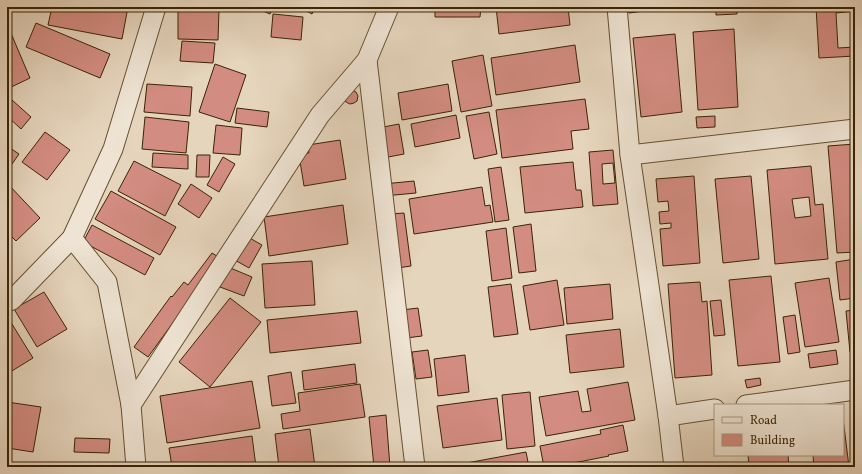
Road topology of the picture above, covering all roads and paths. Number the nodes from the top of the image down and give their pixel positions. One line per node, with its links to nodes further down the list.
1 (156, 7): 7 (street)
2 (389, 7): 4 (street)
3 (617, 7): 6 (street)
4 (368, 60): 11 (street); 15 (street)
5 (855, 129): 6 (street)
6 (630, 155): 13 (street)
7 (72, 238): 8 (street); 11 (street)
8 (7, 302)
9 (855, 390): 10 (street)
10 (753, 404)
11 (131, 405): 14 (street)
12 (714, 409): 13 (street)
13 (668, 416): 16 (street)
14 (136, 467)
15 (415, 467)
16 (674, 467)

